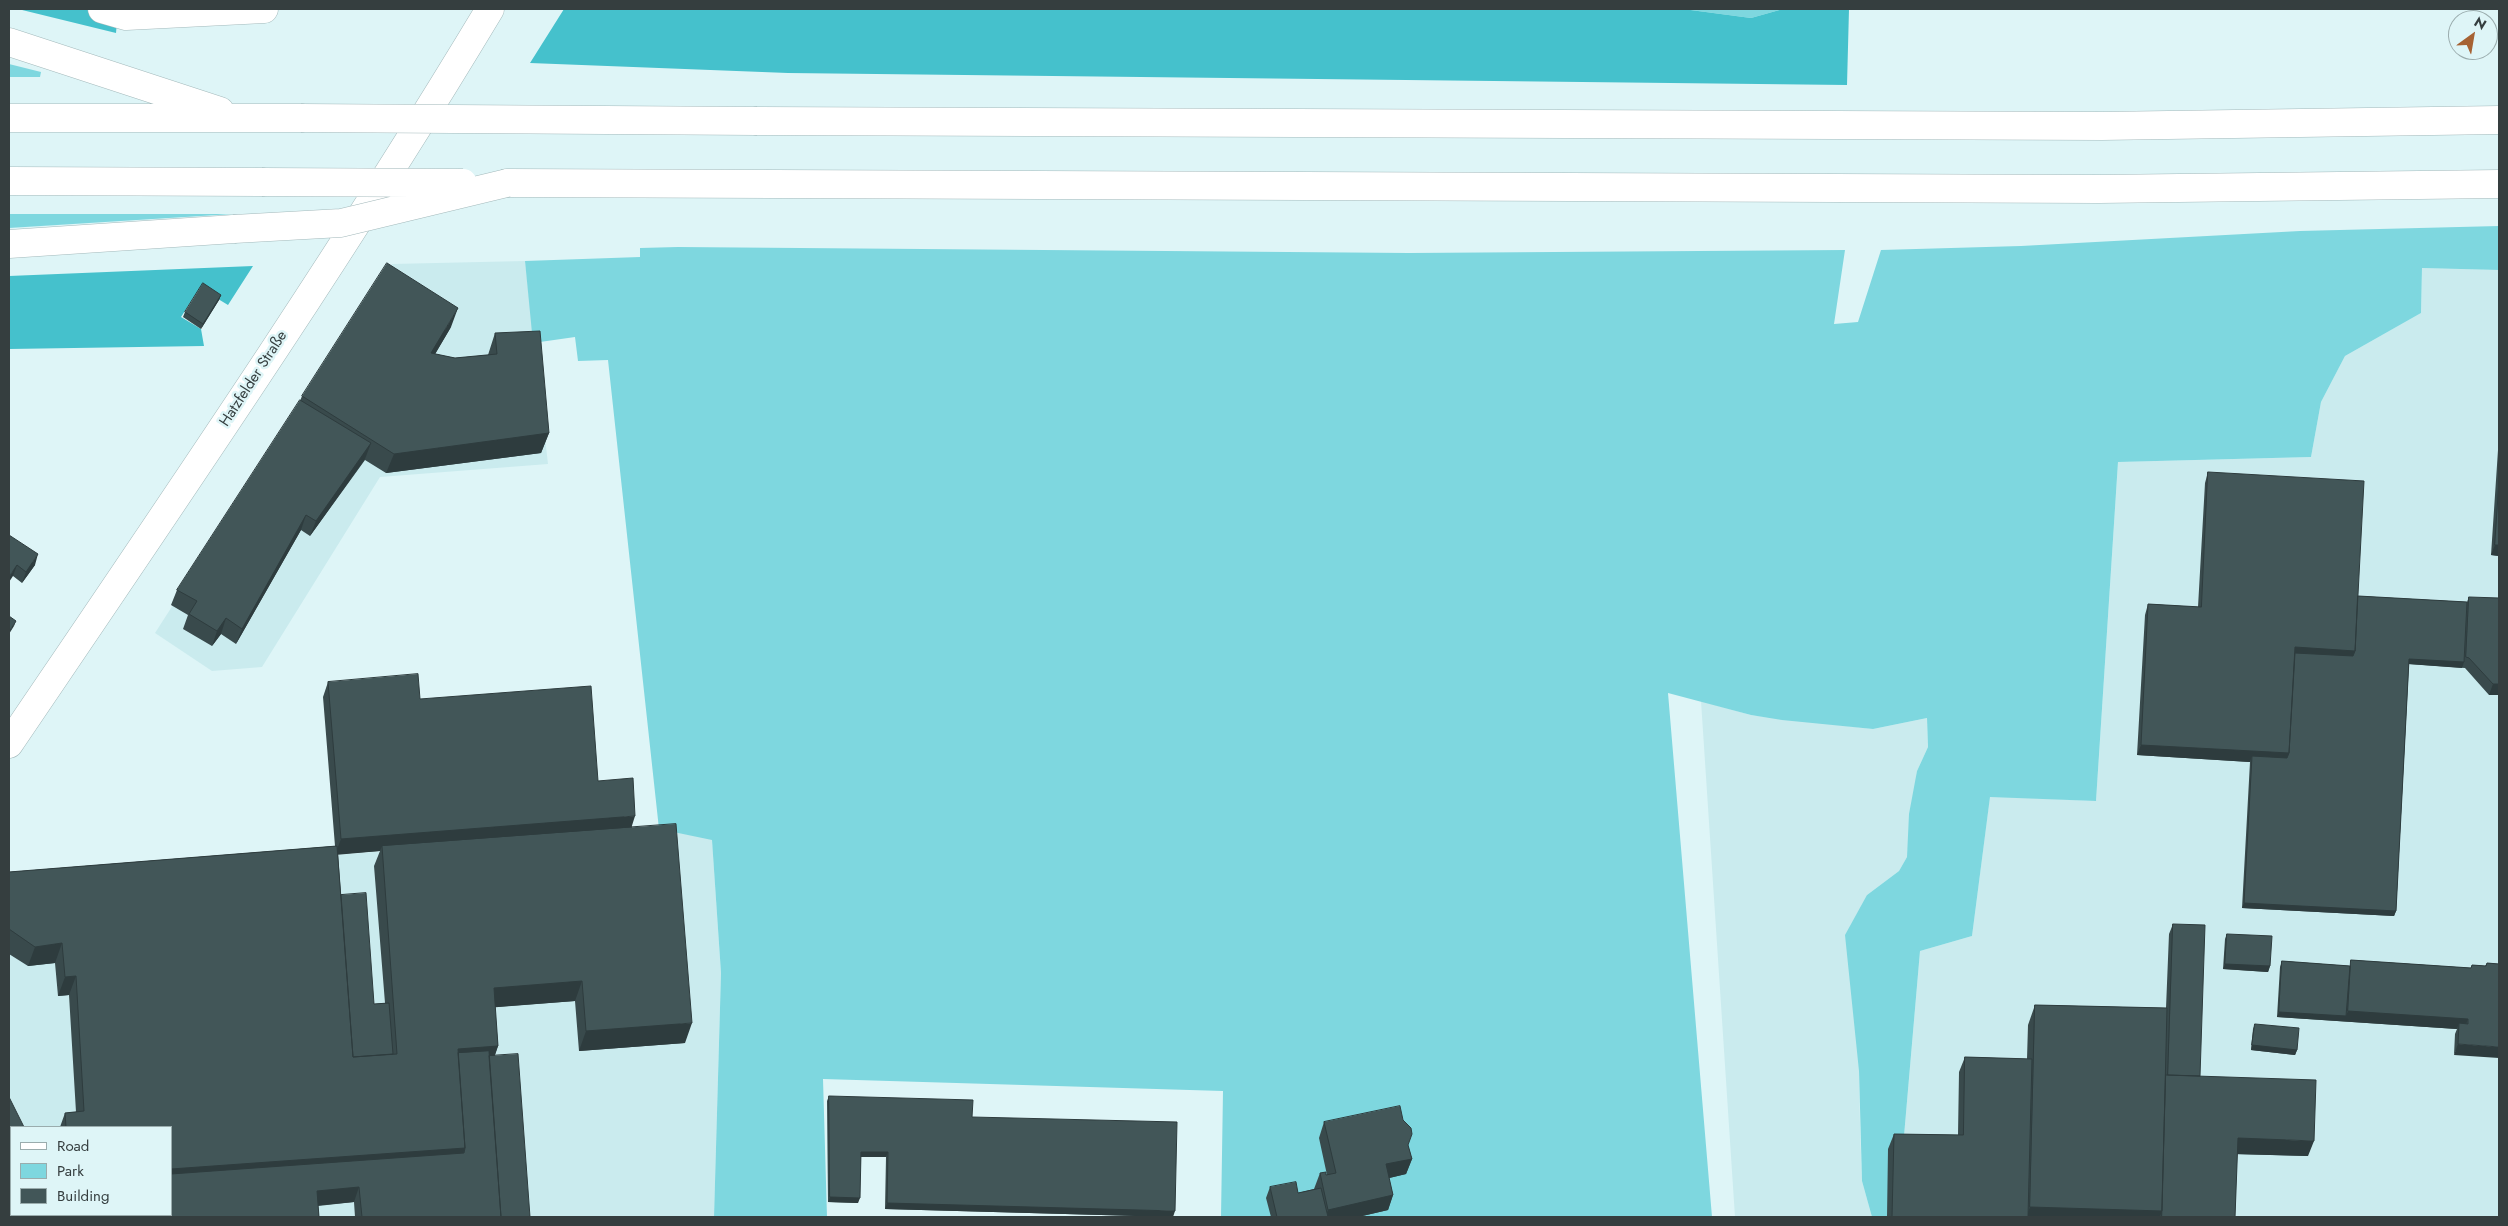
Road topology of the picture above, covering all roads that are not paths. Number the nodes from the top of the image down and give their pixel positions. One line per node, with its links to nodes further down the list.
1 (102, 9): 2 (main road)
2 (264, 9)
3 (490, 9): 12 (main road, Hatzfelder Straße)
4 (9, 42): 6 (main road)
5 (9, 118): 6 (main road)
6 (242, 118): 7 (main road, bridge)
7 (2499, 120)
8 (9, 181): 9 (main road, bridge)
9 (507, 183): 10 (main road); 11 (main road, bridge)
10 (2499, 184)
11 (9, 244)
12 (9, 744)

